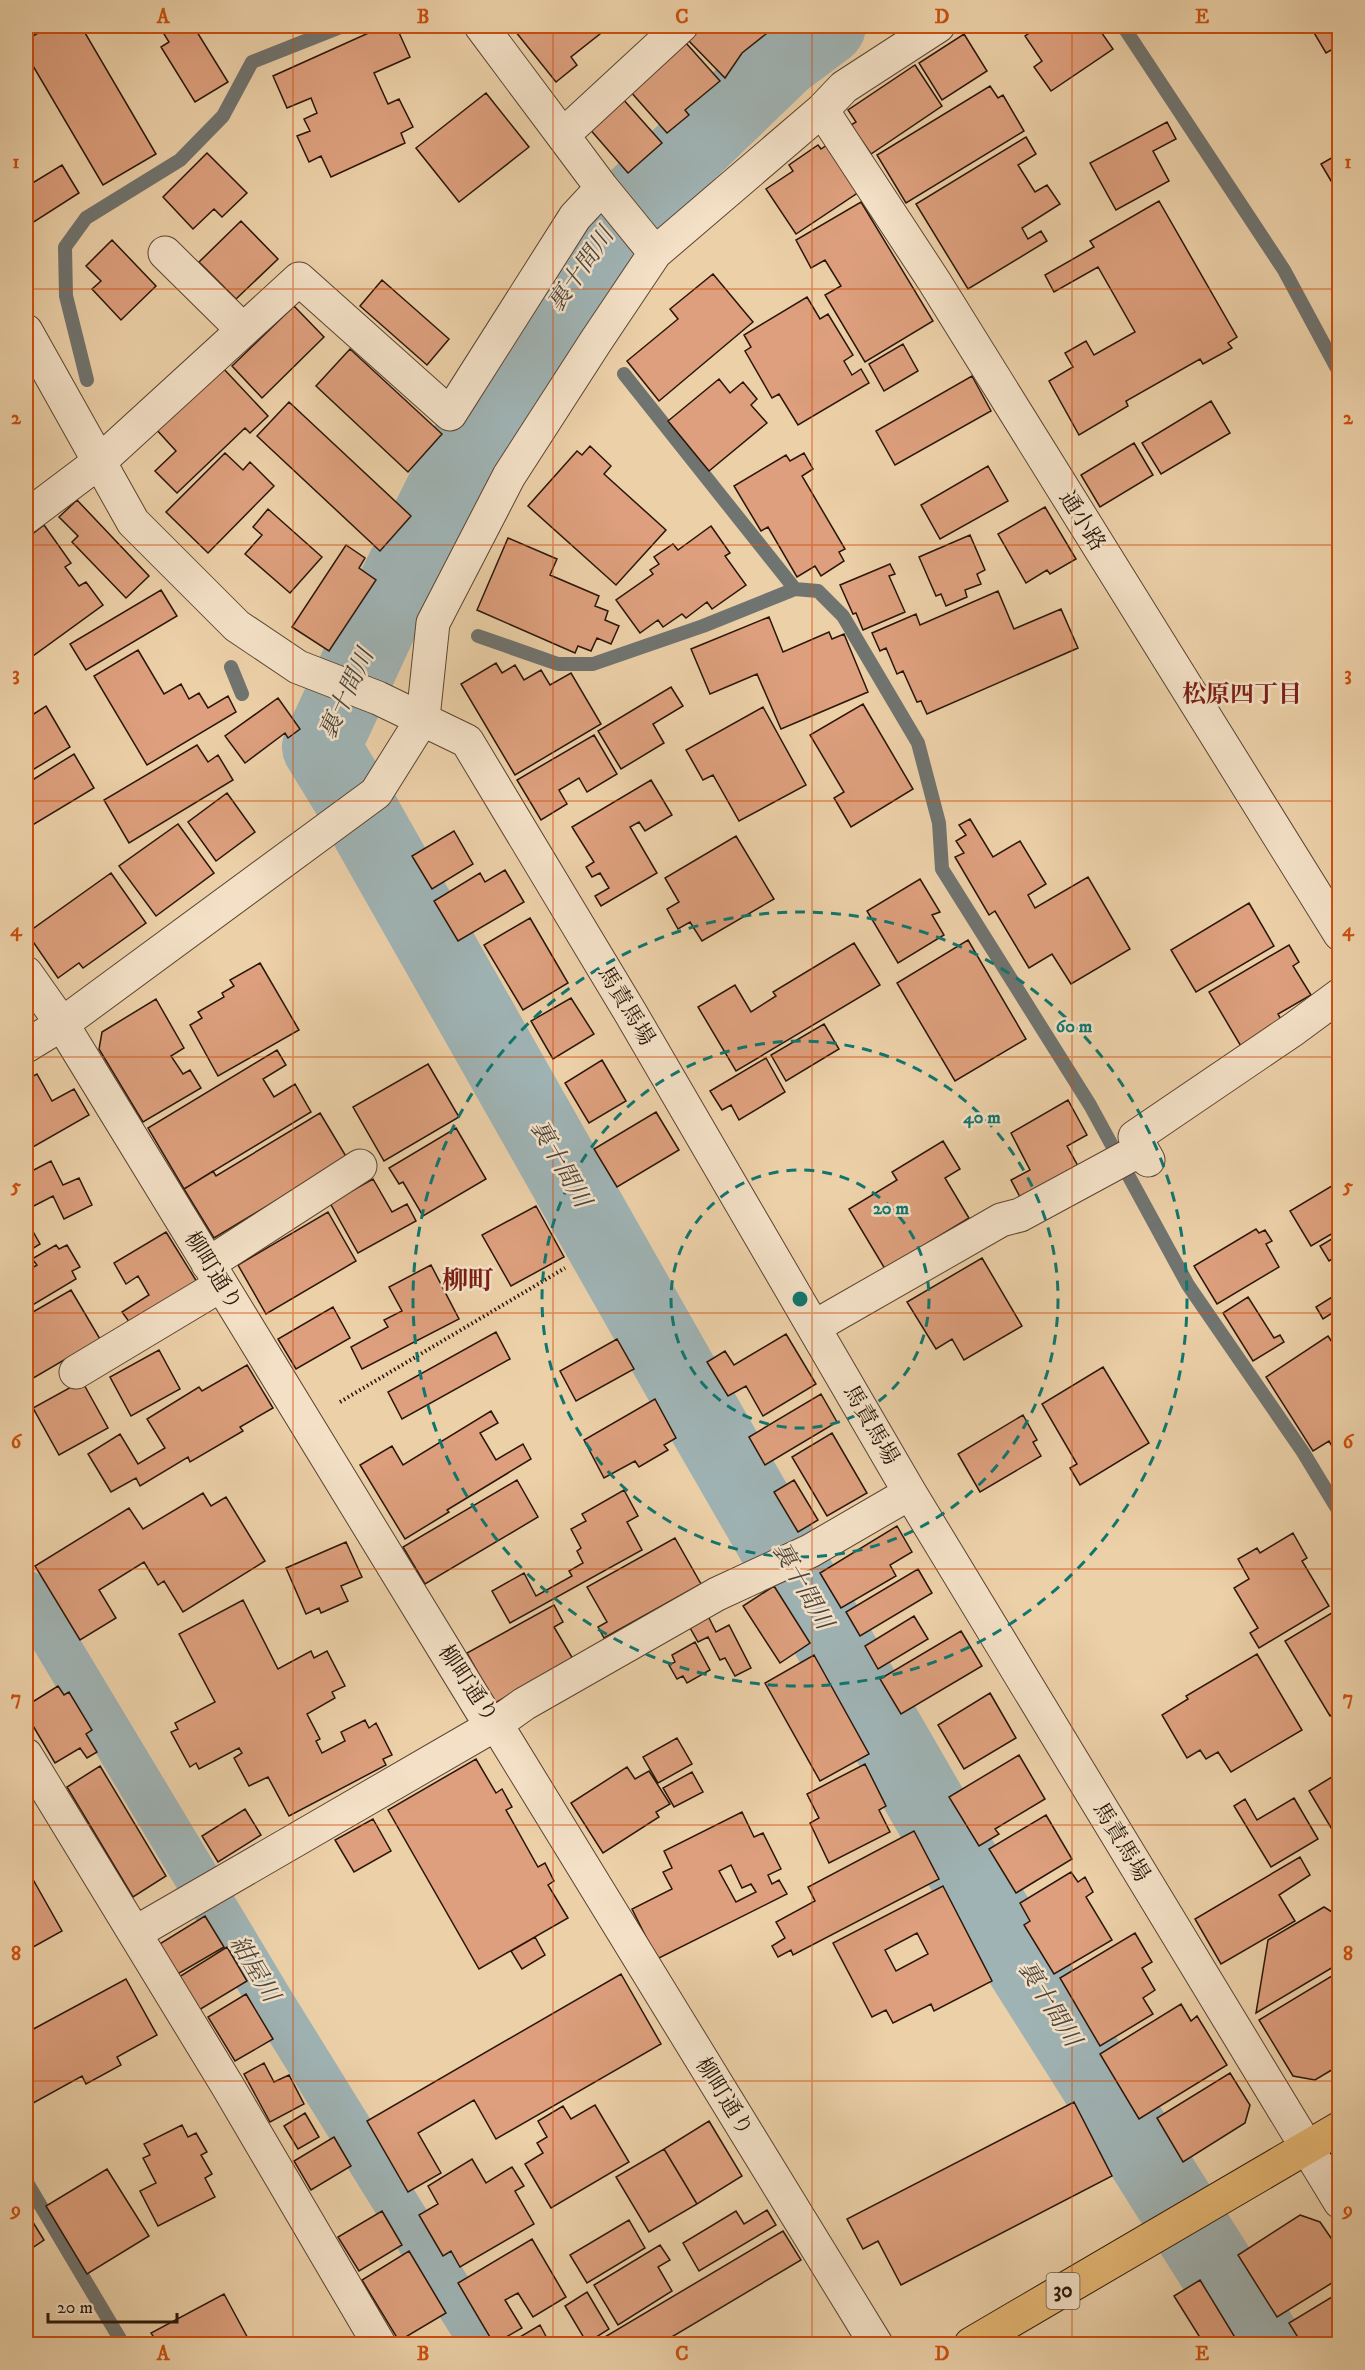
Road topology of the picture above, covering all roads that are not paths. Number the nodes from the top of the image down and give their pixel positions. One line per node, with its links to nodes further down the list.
1 (481, 26): 5 (street)
2 (681, 26): 5 (street)
3 (938, 26): 4 (street)
4 (822, 110): 7 (street); 14 (street, 通小路)
5 (563, 135): 6 (street)
6 (602, 188): 7 (street); 9 (street)
7 (649, 246): 13 (street)
8 (165, 253): 9 (street)
9 (243, 330): 11 (street)
10 (26, 331): 11 (street, 馬責馬場)
11 (99, 462): 12 (street); 13 (street, 馬責馬場)
12 (26, 517)
13 (423, 718): 17 (street); 21 (street, 馬責馬場)
14 (1340, 934)
15 (26, 973): 17 (street, 柳町通り)
16 (1340, 995): 21 (street)
17 (62, 1024): 18 (street); 20 (street, 柳町通り)
18 (26, 1046)
19 (360, 1166): 20 (street)
20 (215, 1274): 22 (street); 24 (street, 柳町通り)
21 (814, 1327): 23 (street, 馬責馬場)
22 (76, 1372)
23 (910, 1492): 24 (street); 28 (street, 馬責馬場)
24 (496, 1724): 26 (street); 31 (street, 柳町通り)
25 (26, 1755): 26 (street)
26 (135, 1933): 30 (street)
27 (1340, 2128): 28 (main road, 30)
28 (1308, 2148): 29 (street, 馬責馬場); 32 (main road, 30)
29 (1340, 2202)
30 (379, 2344)
31 (876, 2344)
32 (971, 2344)

